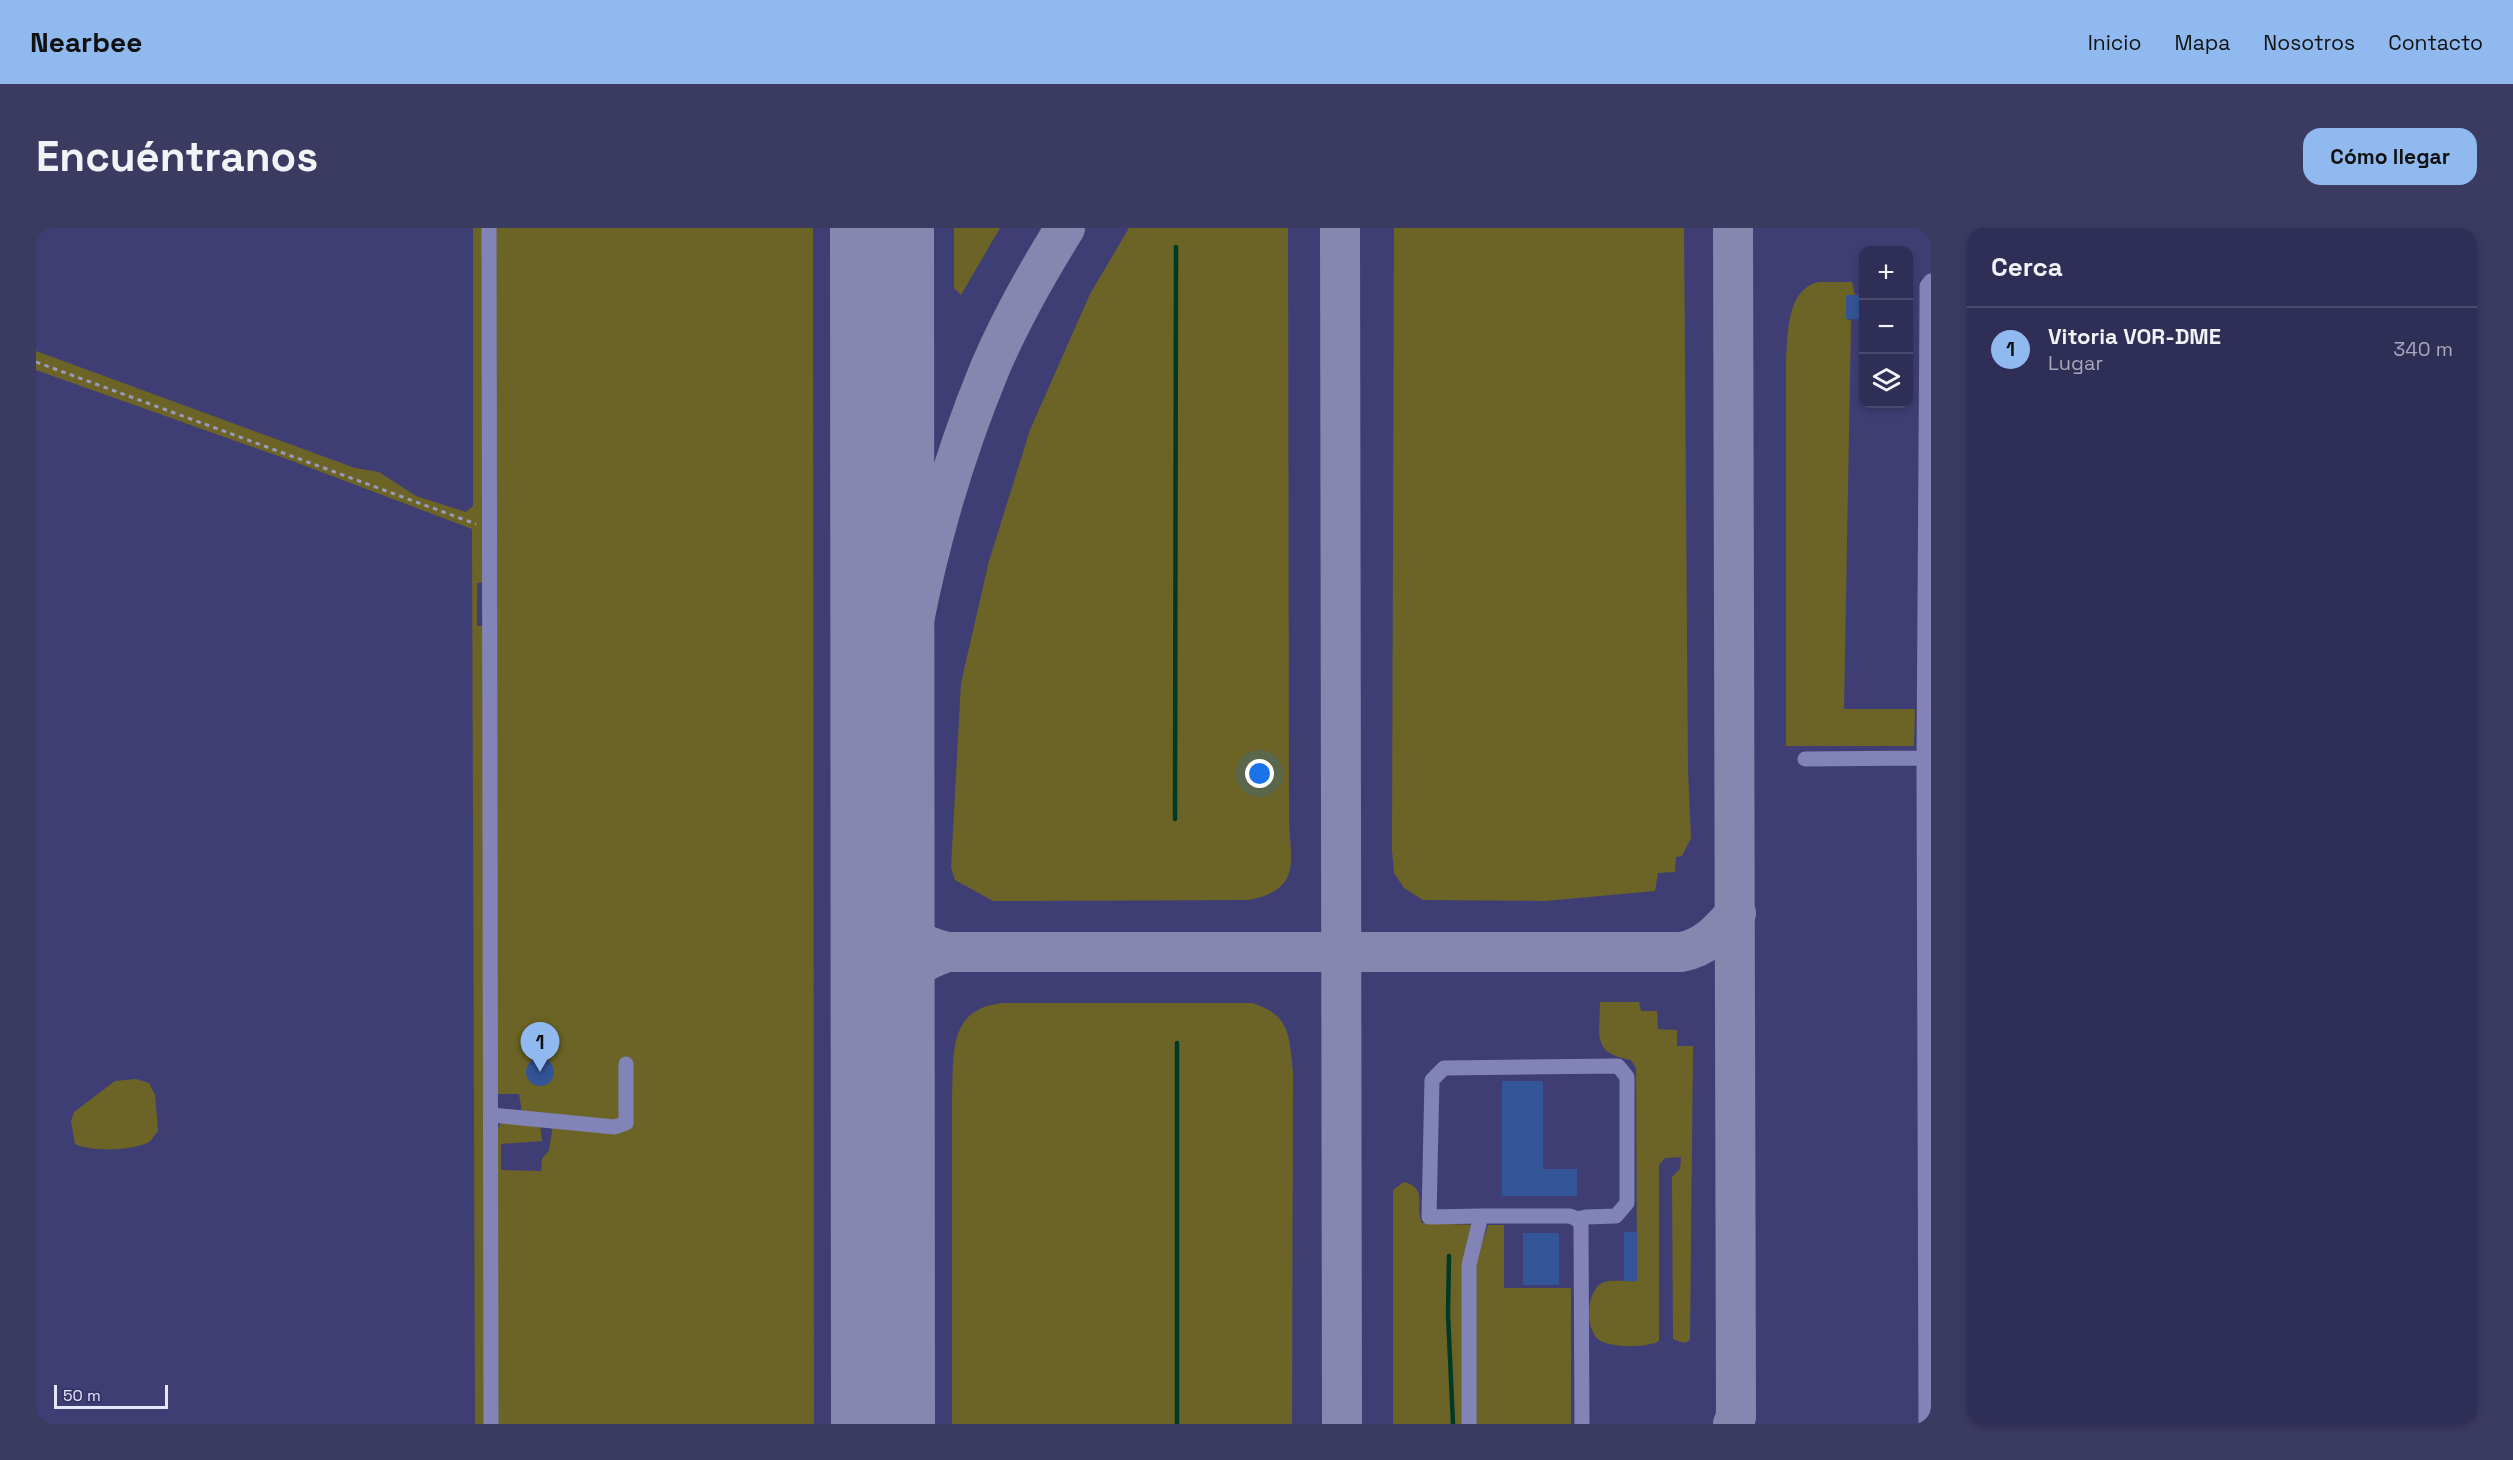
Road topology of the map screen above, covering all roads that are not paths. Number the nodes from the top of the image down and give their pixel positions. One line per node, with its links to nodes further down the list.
1 (489, 228): 7 (lane)
2 (1931, 280): 3 (lane)
3 (1929, 582): 4 (lane)
4 (1924, 758): 5 (lane); 10 (lane)
5 (1805, 759)
6 (626, 1064): 7 (lane)
7 (491, 1115): 11 (lane)
8 (1481, 1216): 9 (lane); 9 (lane); 12 (lane)
9 (1577, 1219): 13 (lane)
10 (1929, 1356): 14 (lane)
11 (491, 1424)
12 (1469, 1424)
13 (1582, 1424)
14 (1926, 1424)

